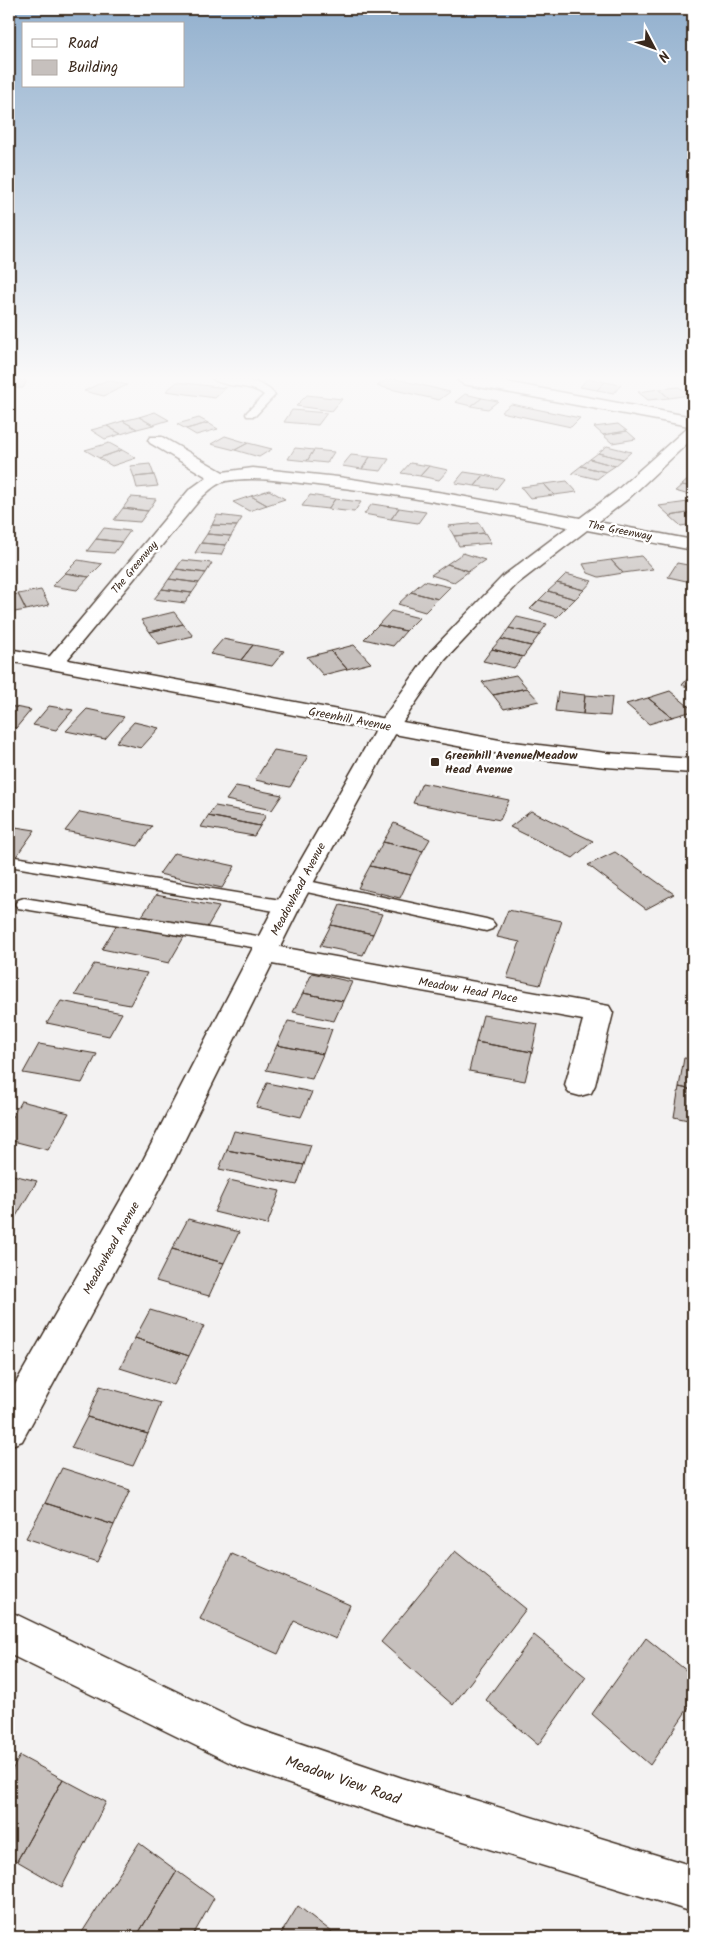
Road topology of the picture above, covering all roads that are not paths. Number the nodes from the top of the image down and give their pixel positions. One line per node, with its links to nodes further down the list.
1 (208, 470): 3 (street)
2 (650, 470): 4 (street, Meadowhead Avenue)
3 (220, 477): 4 (street, The Greenway); 7 (street, The Greenway)
4 (586, 524): 5 (street, The Greenway); 8 (street, Meadowhead Avenue)
5 (693, 545)
6 (9, 655): 7 (street, Greenhill Avenue)
7 (54, 662): 8 (street, Greenhill Avenue)
8 (388, 727): 9 (street, Greenhill Avenue); 11 (street, Meadowhead Avenue)
9 (693, 766)
10 (9, 861): 11 (lane)
11 (293, 896): 13 (lane); 14 (street, Meadowhead Avenue)
12 (24, 904): 14 (lane)
13 (486, 925)
14 (267, 948): 15 (street, Meadow Head Place); 16 (street, Meadowhead Avenue)
15 (580, 1085)
16 (9, 1429)
17 (9, 1632): 18 (street, Meadow View Road)
18 (693, 1888)

